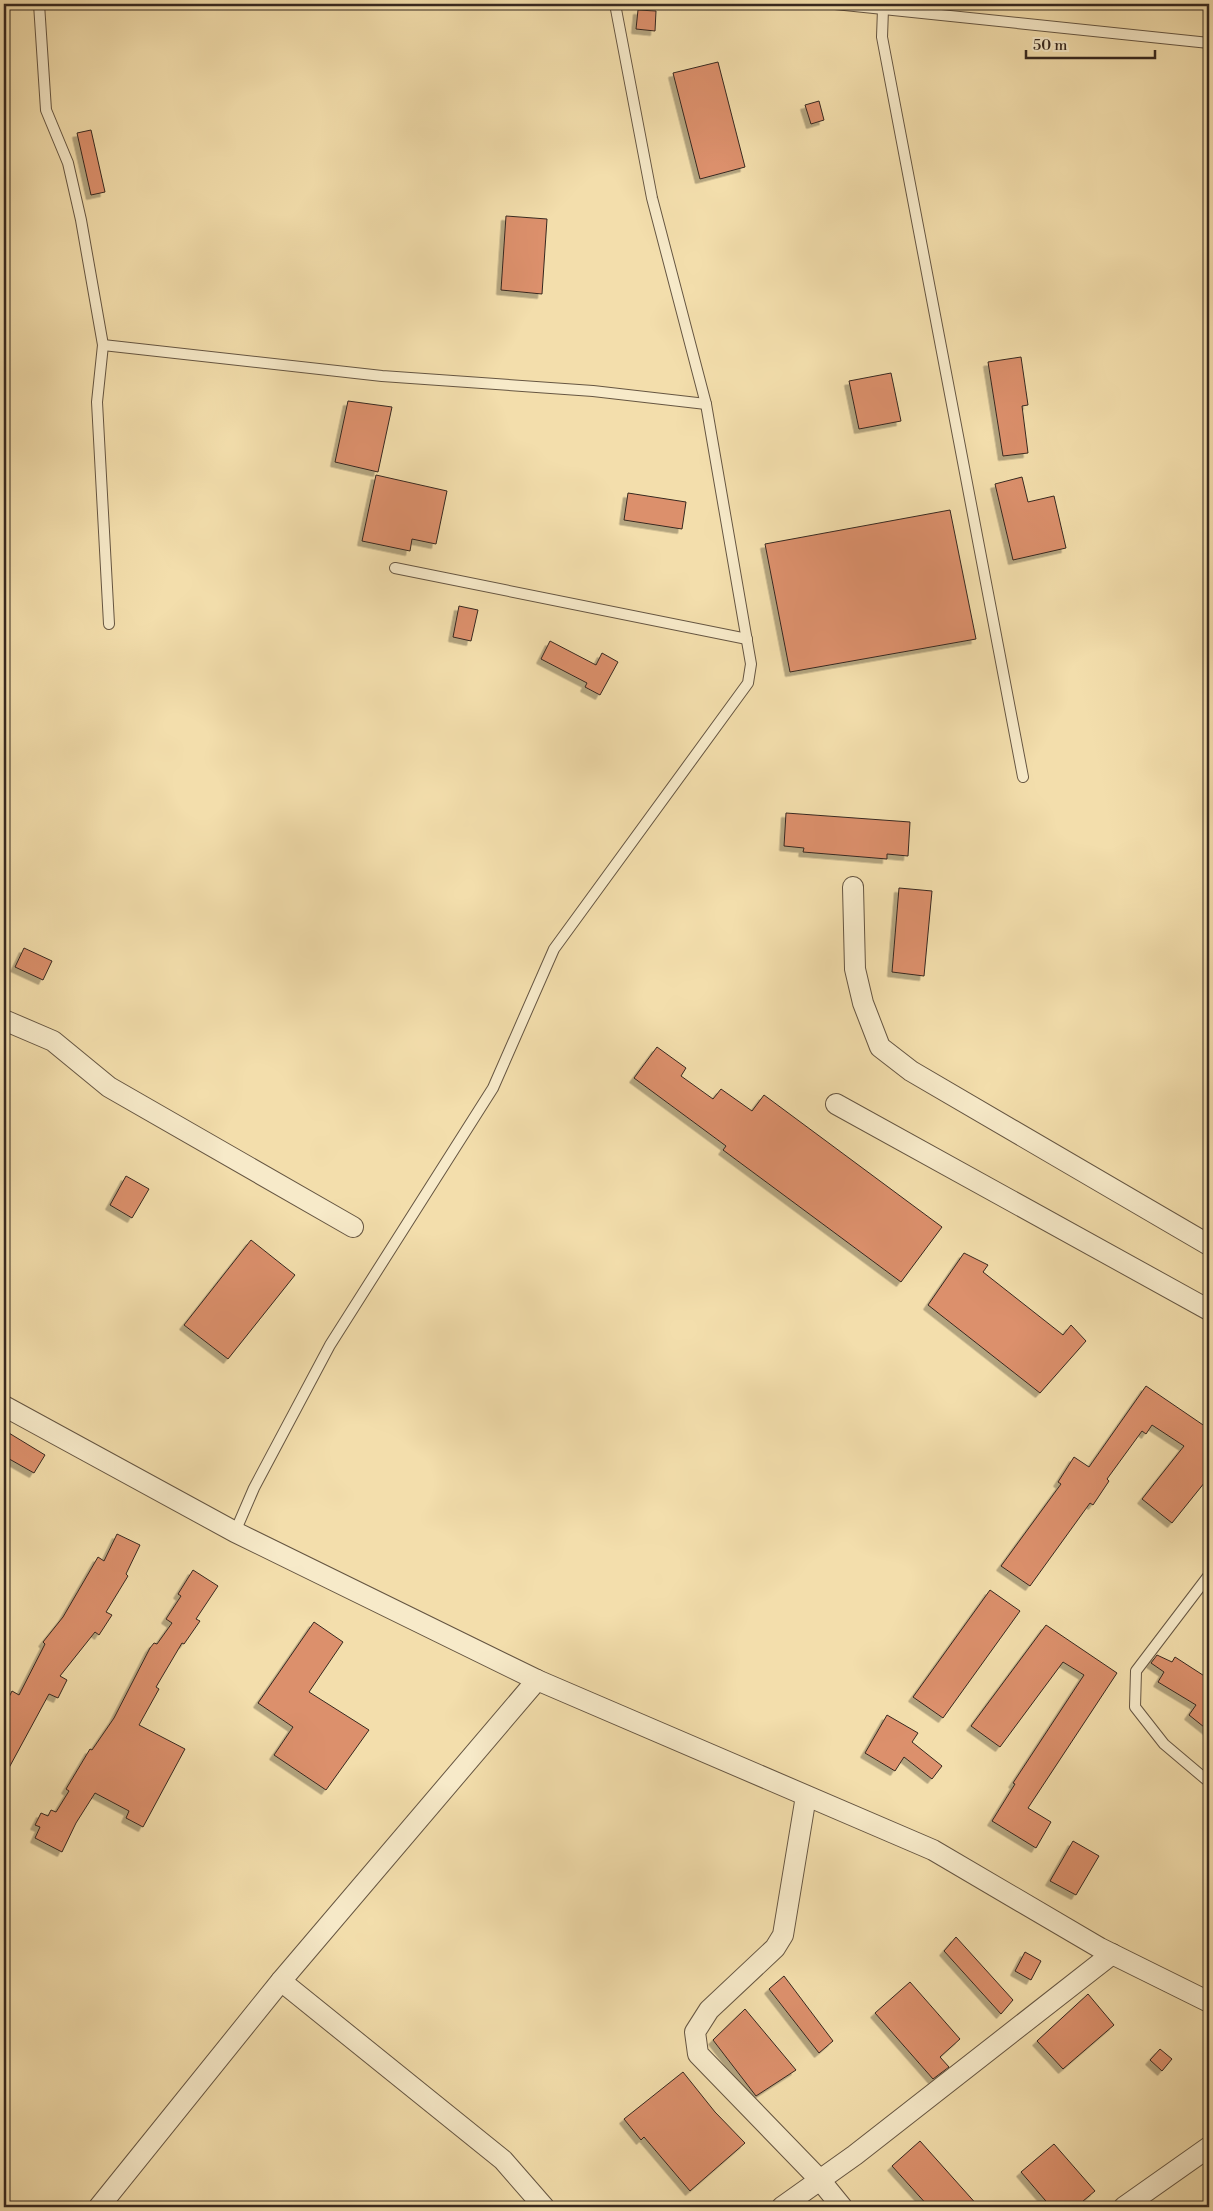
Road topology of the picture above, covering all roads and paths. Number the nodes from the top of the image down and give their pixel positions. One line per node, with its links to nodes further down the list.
1 (39, 4): 6 (lane)
2 (614, 4): 7 (lane)
3 (835, 4): 4 (lane)
4 (883, 9): 5 (lane); 11 (lane)
5 (1209, 43)
6 (103, 345): 7 (lane); 9 (lane)
7 (706, 404): 10 (lane)
8 (395, 568): 10 (lane)
9 (109, 624)
10 (747, 639): 19 (lane)
11 (1023, 778)
12 (853, 887): 16 (street)
13 (4, 1020): 15 (street)
14 (836, 1104): 17 (street)
15 (352, 1227)
16 (1209, 1245)
17 (1209, 1310)
18 (4, 1406): 19 (street)
19 (235, 1532): 22 (street)
20 (1209, 1575): 21 (lane)
21 (1206, 1588): 23 (lane)
22 (537, 1680): 24 (street); 26 (street)
23 (1209, 1782)
24 (806, 1796): 25 (street); 29 (street)
25 (1112, 1954): 27 (street); 29 (street)
26 (281, 1981): 30 (street); 31 (street)
27 (1209, 2002)
28 (1206, 2154): 34 (street)
29 (820, 2180): 32 (street); 33 (street)
30 (98, 2207)
31 (544, 2207)
32 (782, 2207)
33 (842, 2207)
34 (1124, 2207)

